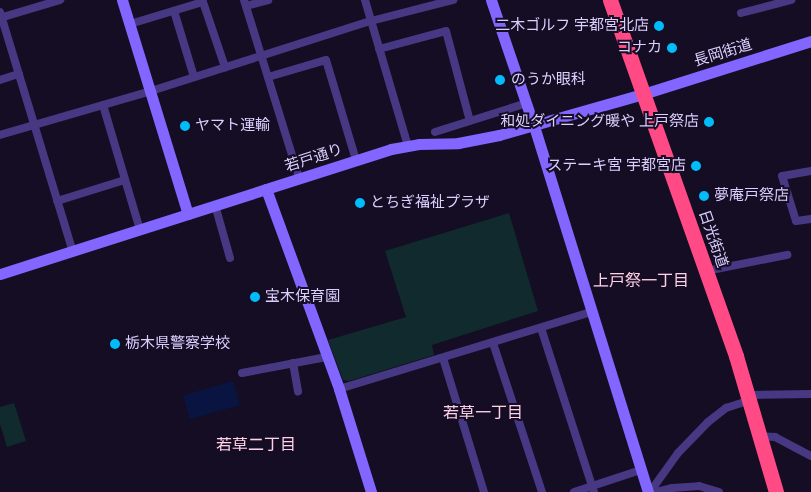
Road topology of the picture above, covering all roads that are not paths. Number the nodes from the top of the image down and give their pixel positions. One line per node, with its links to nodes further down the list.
1 (60, 0): 12 (street)
2 (122, 0): 14 (street)
3 (268, 0): 9 (street)
4 (365, 0): 13 (street)
5 (453, 0): 13 (street)
6 (492, 0): 25 (street)
7 (610, 0): 24 (highway, 日光街道)
8 (791, 0): 11 (street)
9 (245, 3): 17 (street)
10 (174, 11): 14 (street); 18 (street); 20 (street)
11 (741, 13)
12 (0, 16): 19 (street)
13 (371, 21): 16 (street); 17 (street)
14 (130, 24): 23 (street)
15 (811, 41): 24 (street, 長岡街道)
16 (379, 49): 27 (street); 34 (street)
17 (262, 55): 18 (street); 21 (street)
18 (225, 67): 20 (street)
19 (19, 74): 22 (street); 28 (street)
20 (194, 77): 23 (street)
21 (268, 78): 35 (street); 37 (street)
22 (0, 80)
23 (151, 91): 26 (street); 42 (street)
24 (643, 94): 30 (street, 若戸通り); 48 (highway, 日光街道)
25 (527, 103): 27 (street); 30 (street)
26 (103, 105): 28 (street); 38 (street)
27 (470, 121): 29 (street)
28 (34, 125): 32 (street); 40 (street)
29 (453, 126): 31 (street); 33 (street)
30 (534, 126): 33 (street, 若戸通り); 50 (street)
31 (435, 132)
32 (0, 135)
33 (458, 143): 34 (street, 若戸通り)
34 (408, 146): 35 (street, 若戸通り)
35 (356, 160): 37 (street, 若戸通り)
36 (811, 171): 43 (street)
37 (299, 178): 39 (street, 若戸通り)
38 (125, 180): 40 (street); 44 (street)
39 (266, 189): 41 (street, 若戸通り); 53 (street)
40 (57, 201): 45 (street)
41 (215, 206): 42 (street, 若戸通り); 47 (street)
42 (188, 214): 44 (street, 若戸通り)
43 (811, 219)
44 (140, 230): 45 (street, 若戸通り)
45 (73, 252): 49 (street, 若戸通り)
46 (787, 254): 48 (street)
47 (230, 258)
48 (706, 271): 60 (highway, 日光街道)
49 (0, 274)
50 (591, 312): 51 (street); 63 (street)
51 (541, 328): 52 (street); 64 (street)
52 (494, 342): 54 (street); 67 (street)
53 (327, 357): 55 (street); 57 (street)
54 (443, 358): 57 (street); 66 (street)
55 (293, 363): 56 (street); 58 (street)
56 (242, 373)
57 (339, 389): 65 (street)
58 (298, 392)
59 (811, 394): 60 (street)
60 (749, 397): 61 (highway, 日光街道); 69 (street)
61 (760, 436): 62 (street); 72 (highway, 日光街道)
62 (811, 456)
63 (641, 470): 64 (street); 69 (street)
64 (593, 489): 68 (street)
65 (371, 492)
66 (484, 492)
67 (542, 492)
68 (574, 492)
69 (649, 492)
70 (656, 492): 71 (street)
71 (719, 492)
72 (776, 492)

